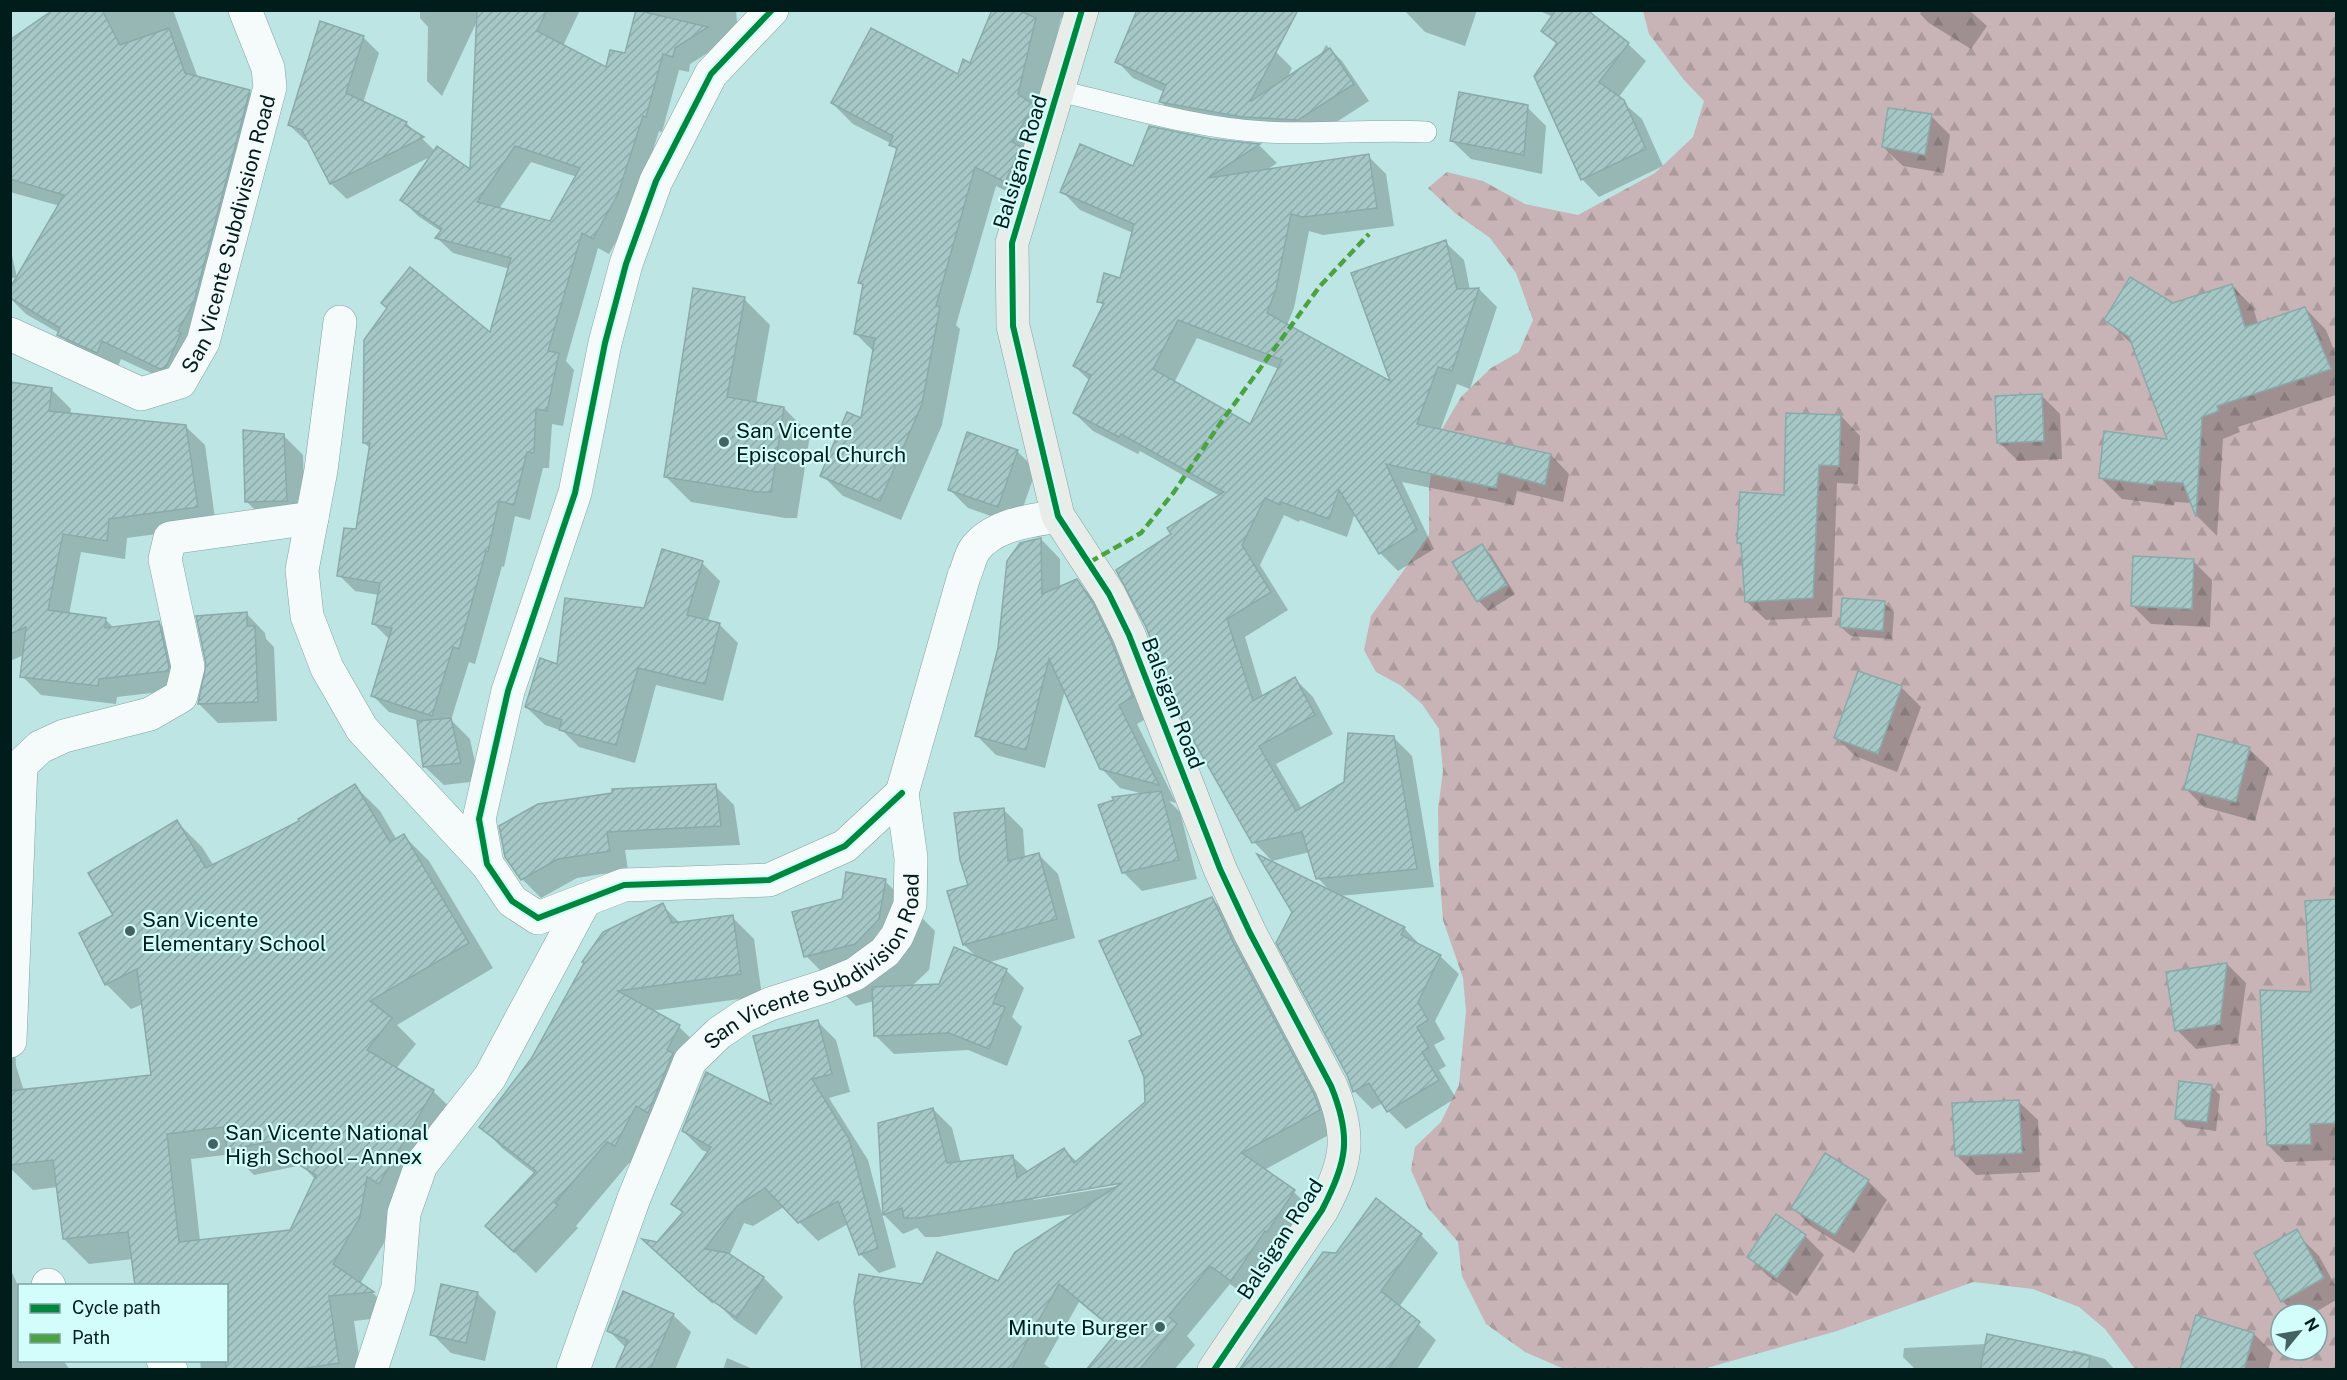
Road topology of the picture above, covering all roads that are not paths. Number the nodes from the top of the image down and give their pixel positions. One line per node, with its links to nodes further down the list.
1 (245, 10): 7 (street, San Vicente Subdivision Road)
2 (772, 10): 11 (street)
3 (1082, 10): 4 (street, Balsigan Road)
4 (1059, 91): 5 (lane); 8 (street, Balsigan Road)
5 (1426, 132)
6 (340, 322): 9 (street)
7 (10, 334)
8 (1058, 516): 10 (street, San Vicente Subdivision Road); 16 (street, Balsigan Road)
9 (312, 518): 11 (street); 13 (street)
10 (902, 793): 12 (street); 15 (street, San Vicente Subdivision Road)
11 (487, 864): 12 (street)
12 (585, 900): 14 (street)
13 (10, 1041)
14 (371, 1370)
15 (573, 1370)
16 (1214, 1370)

